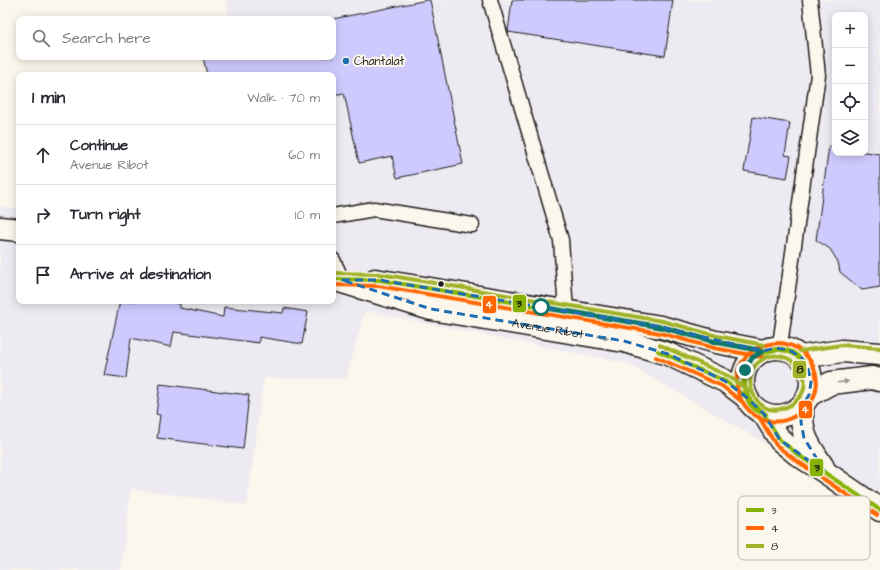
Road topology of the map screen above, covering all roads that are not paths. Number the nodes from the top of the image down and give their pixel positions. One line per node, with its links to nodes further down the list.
1 (490, 0): 8 (lane)
2 (810, 0): 9 (lane)
3 (336, 215): 4 (lane)
4 (472, 225)
5 (0, 228): 6 (street)
6 (16, 230)
7 (338, 280): 8 (street, Avenue Ribot); 13 (street, Avenue Ribot, one-way to 13)
8 (566, 311): 9 (street, Avenue Ribot)
9 (770, 349): 11 (street); 13 (street)
10 (880, 354): 11 (street)
11 (801, 358): 14 (street)
12 (880, 380): 14 (street, one-way to 12)
13 (746, 396): 15 (street)
14 (805, 400): 15 (street); 16 (street)
15 (764, 414): 16 (street)
16 (825, 472): 17 (street)
17 (860, 496)
18 (870, 503): 19 (street)
19 (880, 510)

